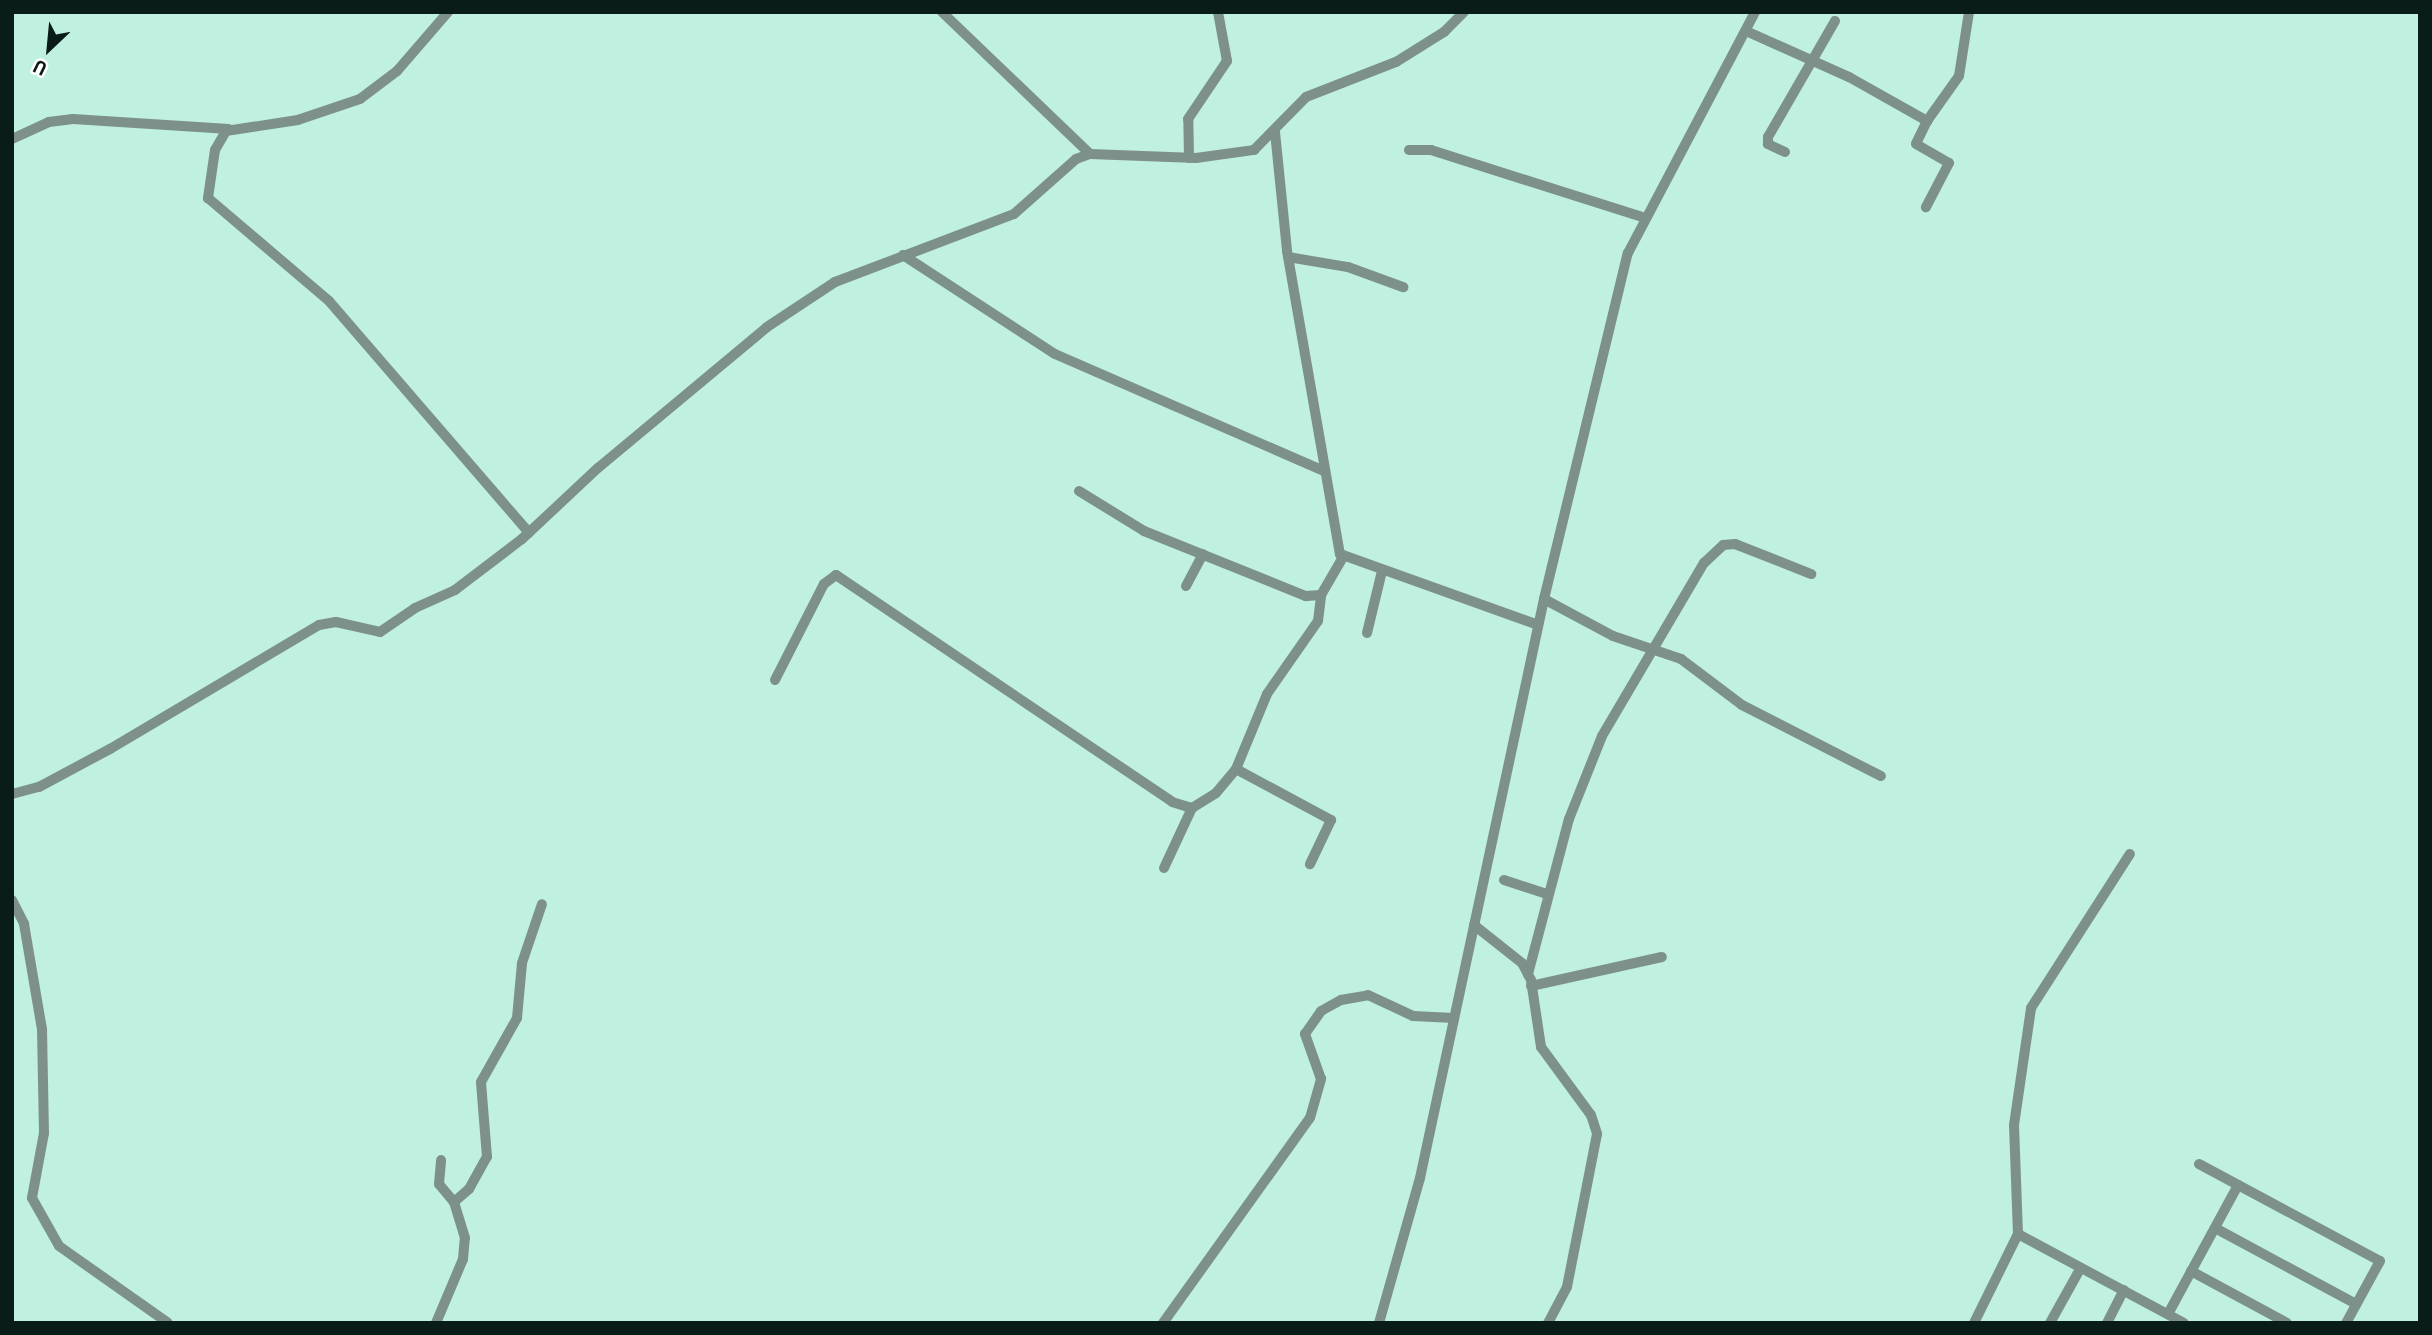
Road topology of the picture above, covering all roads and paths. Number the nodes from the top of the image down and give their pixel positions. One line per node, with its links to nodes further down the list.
1 (448, 12): 11 (street)
2 (942, 12): 16 (street)
3 (1218, 12): 17 (street)
4 (1464, 12): 12 (street)
5 (1755, 12): 8 (street)
6 (1969, 12): 10 (street)
7 (1835, 21): 9 (street)
8 (1746, 31): 9 (street); 19 (street)
9 (1812, 63): 10 (street); 15 (street)
10 (1927, 121): 18 (street)
11 (229, 129): 13 (street); 25 (street)
12 (1275, 132): 17 (street); 21 (street)
13 (12, 139)
14 (1409, 150): 19 (street)
15 (1785, 152)
16 (1090, 154): 17 (street); 20 (street)
17 (1189, 158)
18 (1927, 207)
19 (1646, 218): 32 (street)
20 (902, 254): 23 (street); 25 (street)
21 (1288, 257): 22 (street); 23 (street)
22 (1403, 287)
23 (1324, 471): 27 (street)
24 (1079, 491): 26 (street)
25 (529, 533): 39 (street)
26 (1203, 554): 30 (street); 31 (street)
27 (1342, 557): 28 (street); 31 (street)
28 (1382, 571): 33 (street); 34 (street)
29 (1811, 574): 35 (street)
30 (1186, 586)
31 (1321, 595): 37 (street)
32 (1544, 599): 33 (street); 35 (street)
33 (1538, 625): 48 (street)
34 (1367, 633)
35 (1649, 651): 38 (street); 45 (street)
36 (775, 680): 40 (street)
37 (1237, 769): 40 (street); 42 (street)
38 (1881, 776)
39 (12, 794)
40 (1192, 808): 43 (street)
41 (2130, 854): 58 (street)
42 (1310, 864)
43 (1164, 869)
44 (1504, 880): 45 (street)
45 (1547, 894): 50 (street)
46 (12, 900): 64 (street)
47 (542, 904): 56 (street)
48 (1474, 925): 50 (street); 52 (street)
49 (1662, 957): 51 (street)
50 (1528, 974): 51 (street)
51 (1531, 986): 68 (street)
52 (1454, 1018): 66 (street); 67 (street)
53 (441, 1160): 56 (street)
54 (2199, 1164): 55 (street)
55 (2238, 1185): 57 (street); 62 (street)
56 (454, 1202): 65 (street)
57 (2214, 1228): 60 (street); 62 (street)
58 (2018, 1234): 59 (street); 69 (street)
59 (2080, 1269): 61 (street); 70 (street)
60 (2191, 1271): 63 (street); 73 (street)
61 (2124, 1290): 63 (street); 71 (street)
62 (2356, 1304): 74 (street)
63 (2168, 1314): 72 (street)
64 (168, 1323)
65 (436, 1323)
66 (1163, 1323)
67 (1379, 1323)
68 (1548, 1323)
69 (1973, 1323)
70 (2050, 1323)
71 (2107, 1323)
72 (2183, 1323)
73 (2287, 1323)
74 (2346, 1323)

